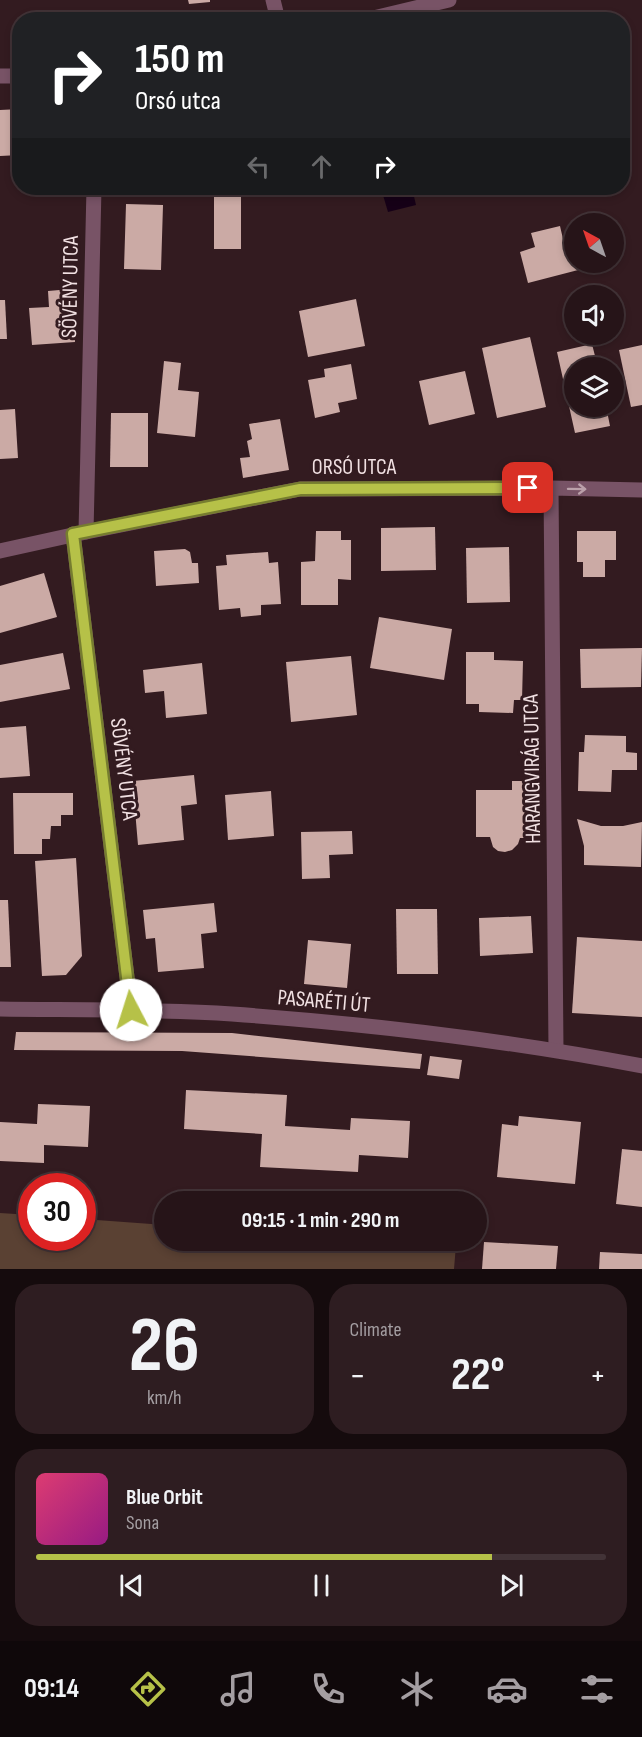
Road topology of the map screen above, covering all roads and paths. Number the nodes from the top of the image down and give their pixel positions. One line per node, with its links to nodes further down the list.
1 (449, 0): 2 (street)
2 (399, 12)
3 (94, 195): 6 (street, SÖVÉNY UTCA)
4 (551, 488): 5 (street, ORSÓ UTCA, one-way to 5); 6 (street, ORSÓ UTCA); 10 (street, HARANGVIRÁG UTCA)
5 (642, 490)
6 (79, 533): 7 (street, ORSÓ UTCA); 9 (street, SÖVÉNY UTCA)
7 (0, 551)
8 (0, 1010): 9 (street, PASARÉTI ÚT)
9 (131, 1010): 10 (street, PASARÉTI ÚT)
10 (556, 1050): 11 (street, PASARÉTI ÚT)
11 (642, 1066)

